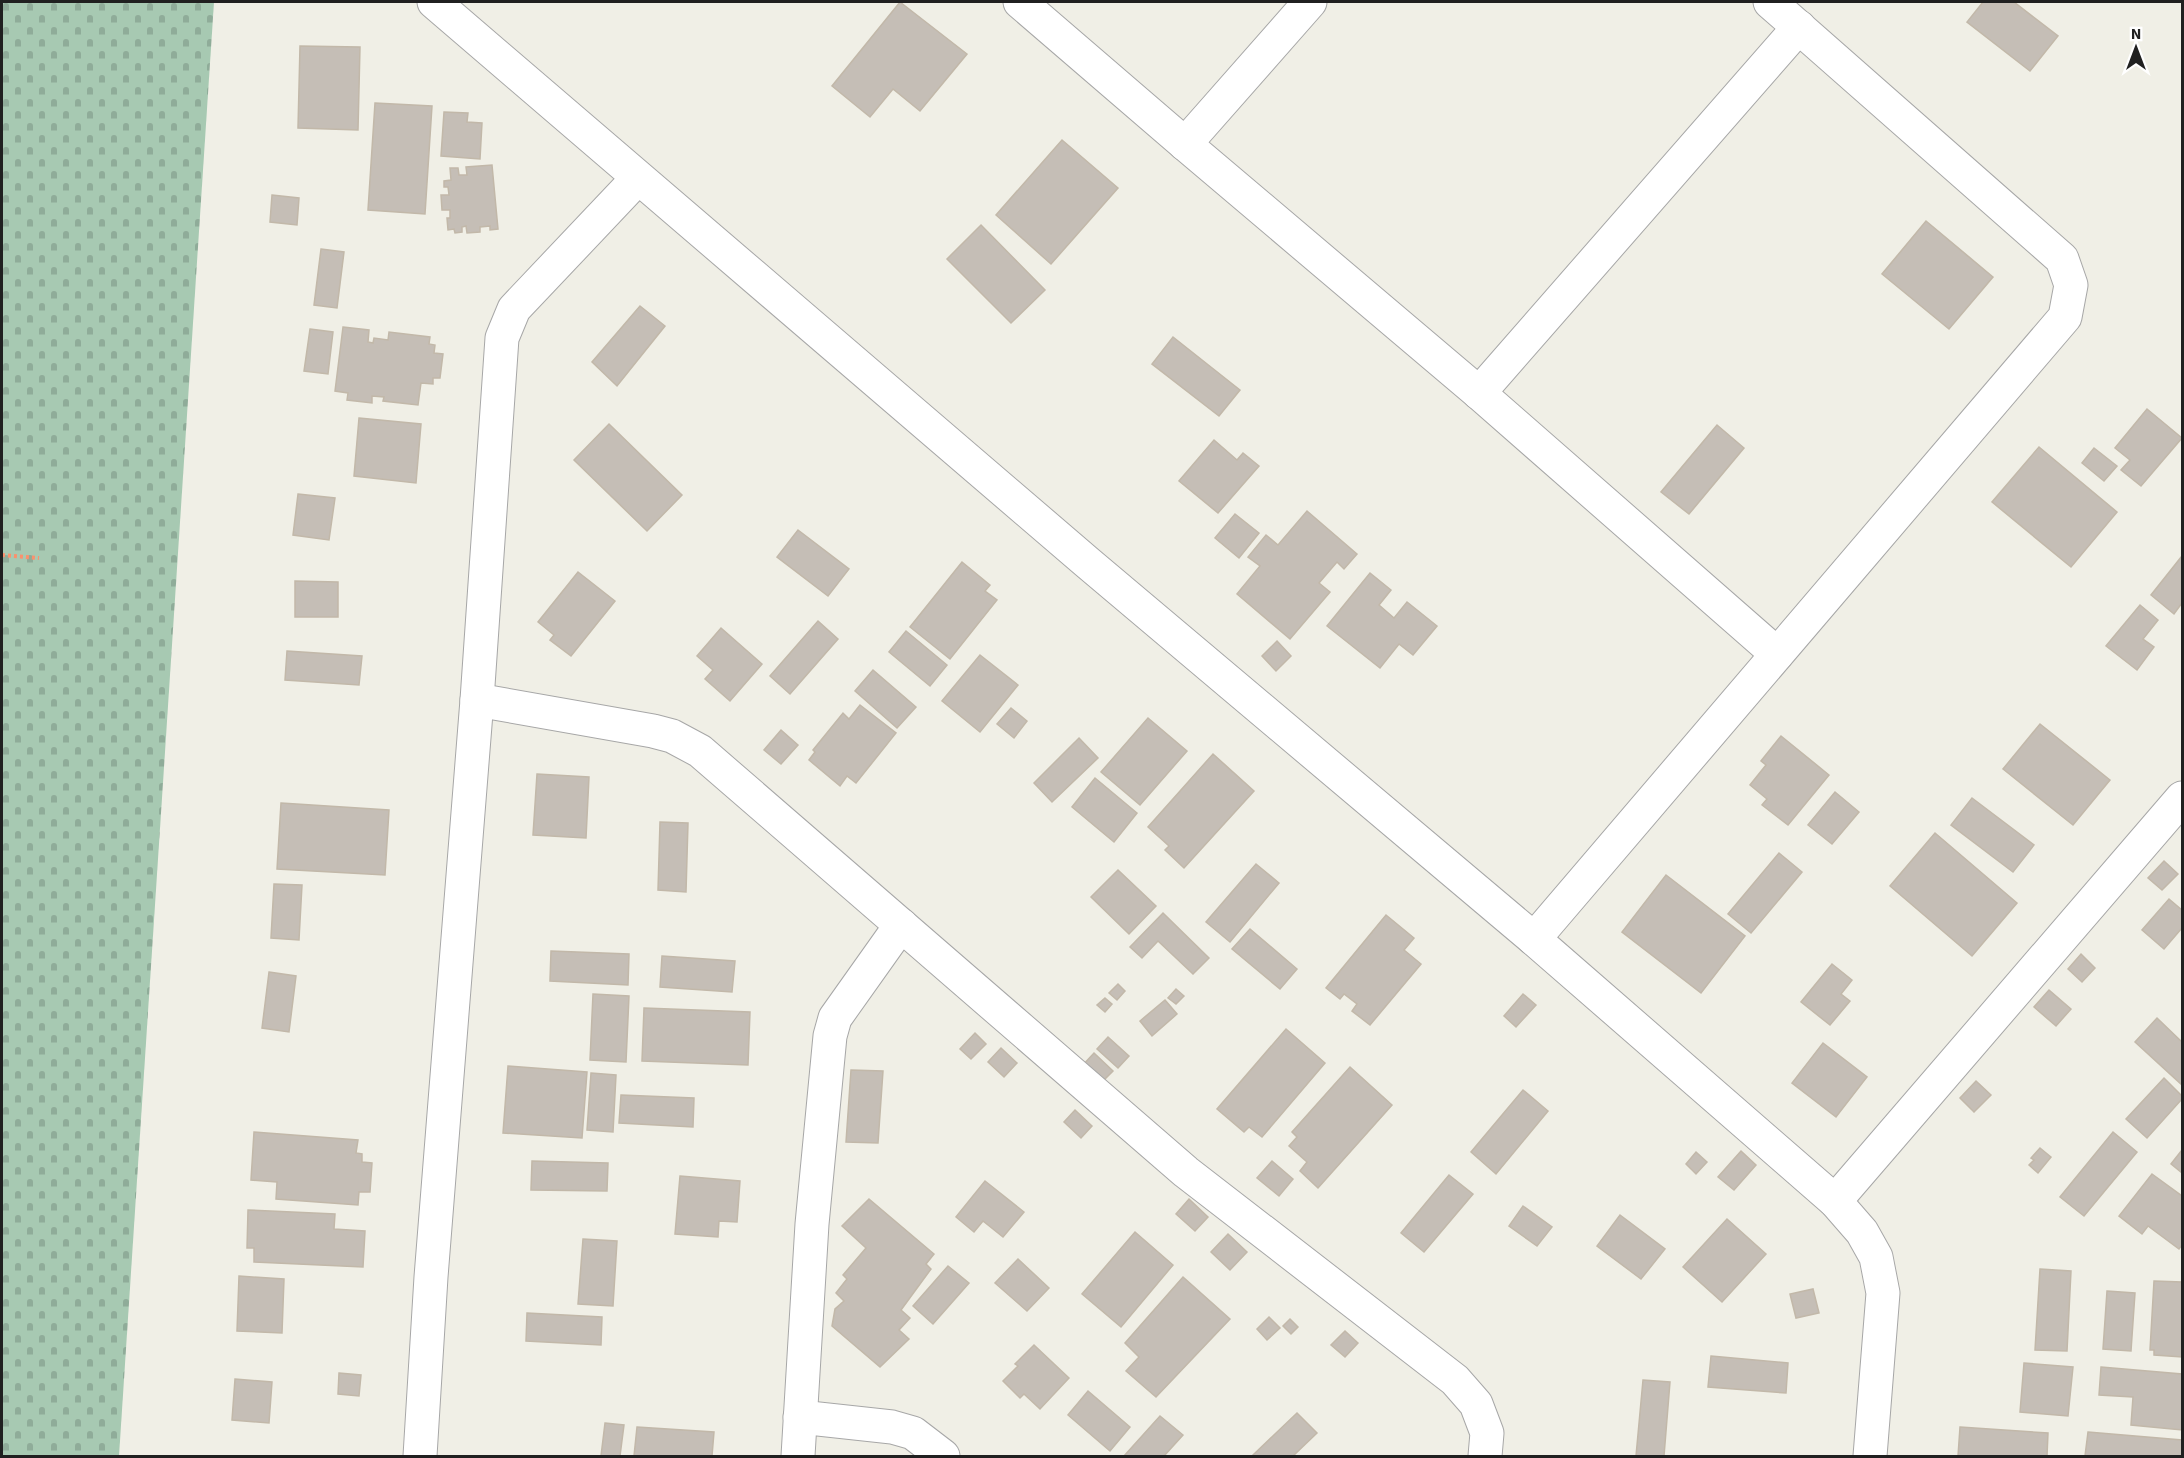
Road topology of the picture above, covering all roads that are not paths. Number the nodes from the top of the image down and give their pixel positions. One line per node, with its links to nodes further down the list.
1 (434, 2): 7 (street)
2 (1020, 2): 6 (street)
3 (1310, 2): 6 (street)
4 (1770, 2): 5 (street)
5 (1800, 27): 8 (street); 9 (street)
6 (1185, 144): 8 (street)
7 (638, 178): 10 (street); 13 (street)
8 (1479, 393): 9 (street)
9 (1777, 654): 13 (street)
10 (477, 700): 12 (street); 16 (street)
11 (2182, 798): 14 (street)
12 (902, 925): 15 (street); 19 (street)
13 (1534, 939): 14 (street)
14 (1835, 1201): 20 (street)
15 (800, 1416): 17 (street); 18 (street)
16 (420, 1456)
17 (798, 1456)
18 (943, 1456)
19 (1485, 1456)
20 (1870, 1456)

